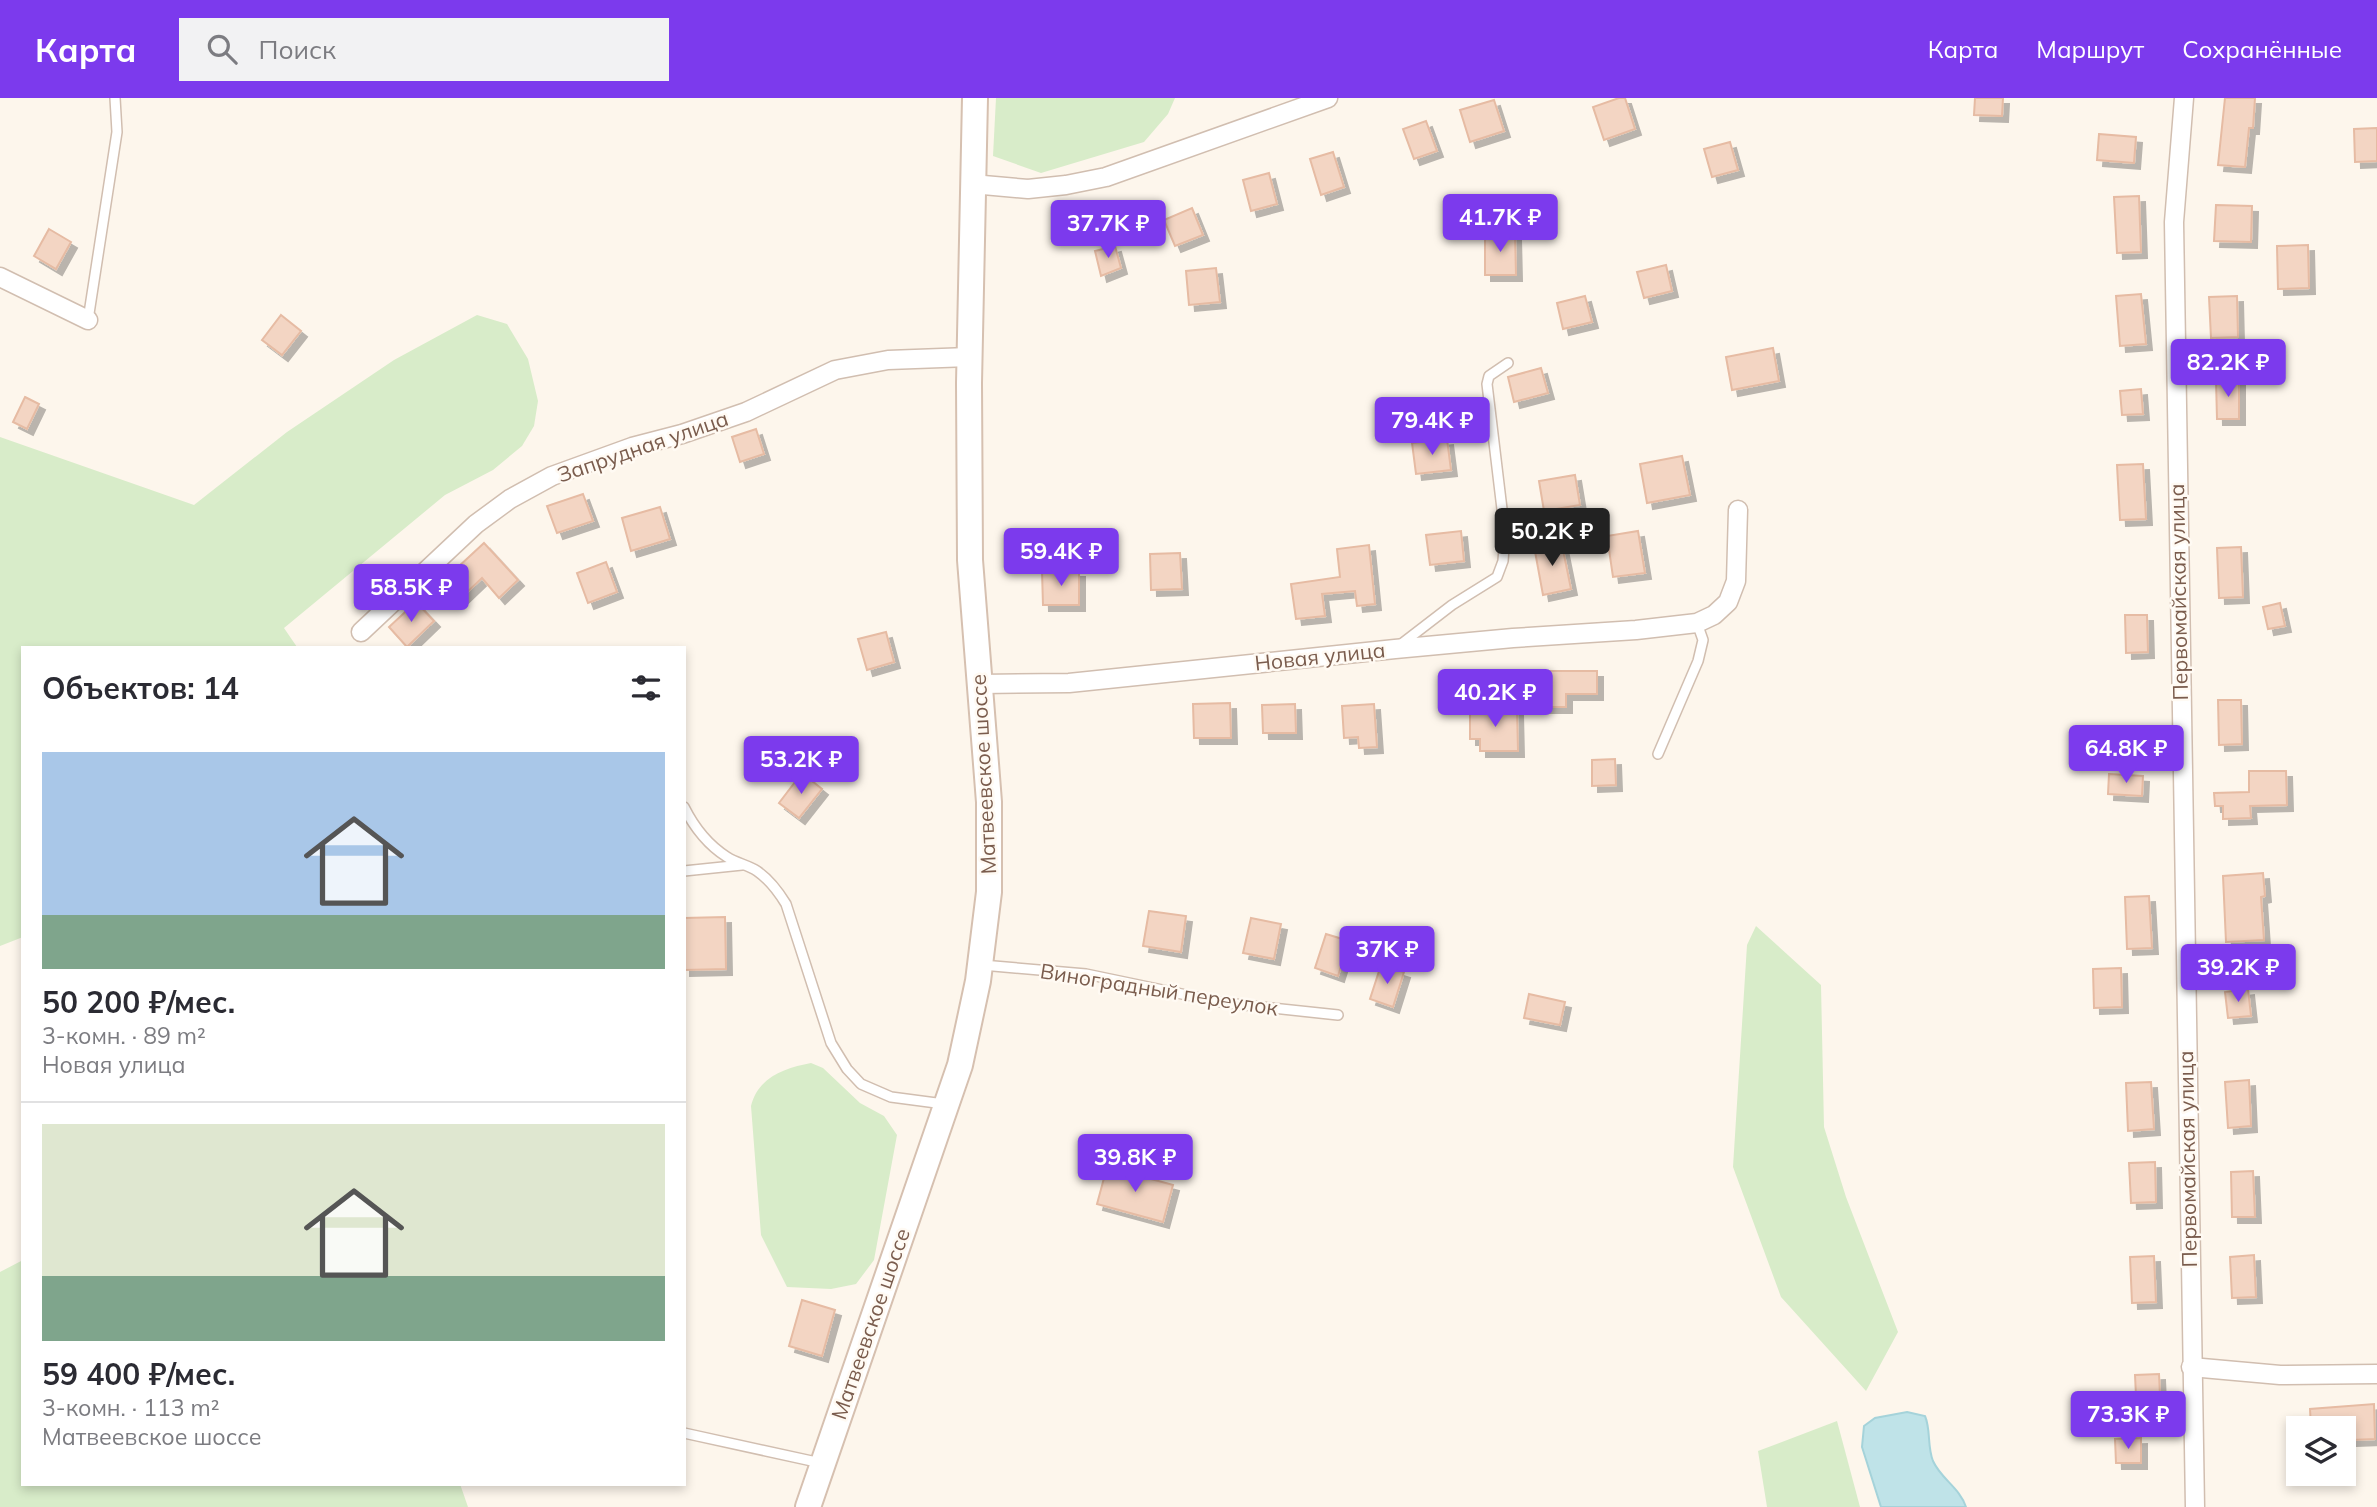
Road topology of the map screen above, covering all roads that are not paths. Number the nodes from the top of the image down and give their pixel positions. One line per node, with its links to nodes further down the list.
1 (115, 98): 7 (lane)
2 (975, 98): 5 (main road, Матвеевское шоссе)
3 (1328, 98): 5 (street)
4 (2184, 98): 22 (street, Первомайская улица)
5 (972, 184): 8 (main road, Матвеевское шоссе)
6 (0, 277): 7 (street)
7 (88, 320)
8 (970, 357): 12 (street, Запрудная улица); 14 (main road, Матвеевское шоссе)
9 (1508, 363): 13 (lane)
10 (1738, 510): 11 (street, Новая улица)
11 (1697, 622): 13 (street, Новая улица); 15 (lane)
12 (361, 632)
13 (1395, 649): 14 (street, Новая улица)
14 (980, 684): 19 (main road, Матвеевское шоссе)
15 (1658, 754)
16 (686, 810): 17 (lane)
17 (743, 865): 18 (lane); 21 (lane)
18 (686, 871)
19 (980, 965): 20 (lane, Виноградный переулок); 21 (main road, Матвеевское шоссе)
20 (1338, 1015)
21 (946, 1105): 25 (main road, Матвеевское шоссе)
22 (2191, 1367): 23 (street); 27 (street, Первомайская улица)
23 (2377, 1374)
24 (686, 1433): 25 (lane)
25 (823, 1463): 26 (main road, Матвеевское шоссе)
26 (808, 1507)
27 (2195, 1507)

